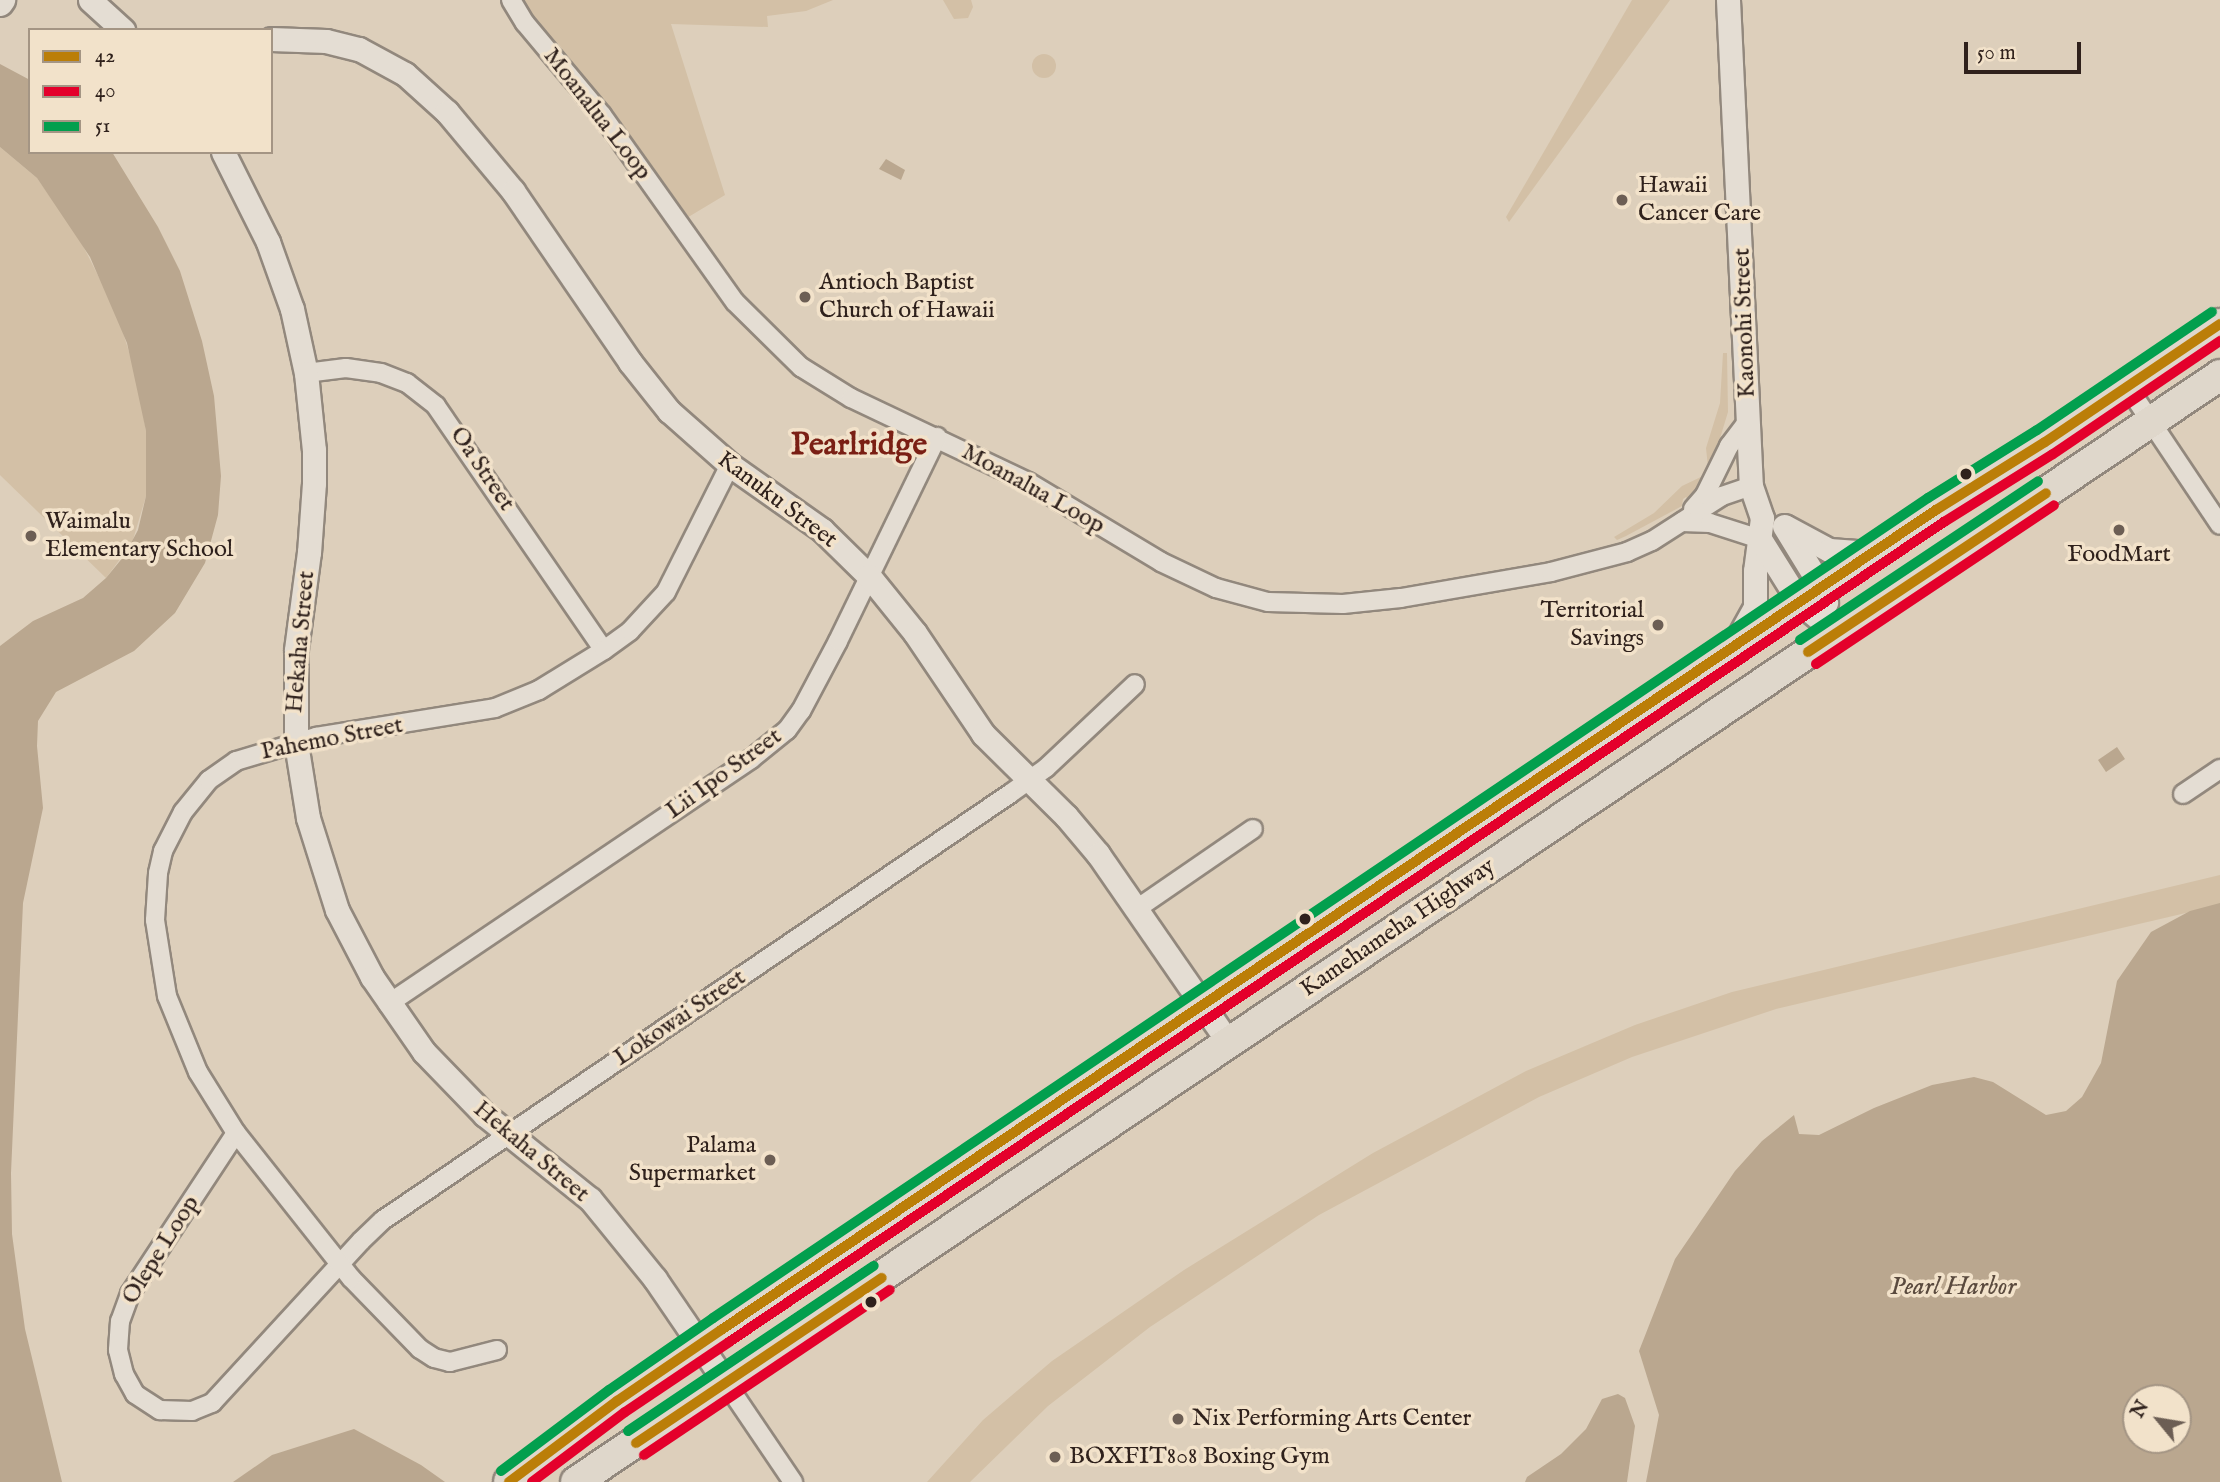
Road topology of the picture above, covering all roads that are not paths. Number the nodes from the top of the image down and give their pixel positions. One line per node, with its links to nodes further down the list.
1 (90, 0): 4 (street)
2 (511, 0): 13 (street, Moanalua Loop)
3 (1728, 0): 11 (street, Kaonohi Street)
4 (121, 28)
5 (273, 40): 14 (street, Kanuku Street)
6 (224, 154): 8 (street, Hekaha Street)
7 (2220, 324): 10 (main road, Kamehameha Highway)
8 (306, 373): 24 (street, Oa Street); 27 (street, Hekaha Street)
9 (2220, 375): 12 (main road, Kamehameha Highway)
10 (2127, 386): 12 (street); 20 (main road, Kamehameha Highway)
11 (1749, 419): 15 (street, Kaonohi Street); 16 (street, Moanalua Loop)
12 (2151, 422): 17 (street); 23 (main road, Kamehameha Highway)
13 (937, 437): 16 (street, Moanalua Loop); 21 (street, Lii Ipo Street)
14 (730, 465): 21 (street, Kanuku Street); 24 (street, Pahemo Street)
15 (1751, 486): 16 (street, Moanalua Loop); 19 (street, Kaonohi Street)
16 (1682, 523): 19 (street)
17 (2220, 525)
18 (1784, 526): 19 (street); 20 (street); 22 (street, Kaonohi Street)
19 (1761, 529): 22 (street, Kaonohi Street); 25 (street)
20 (1871, 554): 22 (main road, Kamehameha Highway)
21 (869, 576): 29 (street, Kanuku Street); 33 (street, Lii Ipo Street)
22 (1811, 595): 23 (street, Kaonohi Street); 25 (main road, Kamehameha Highway)
23 (1836, 633): 35 (main road, Kamehameha Highway)
24 (604, 650): 27 (street, Pahemo Street)
25 (1727, 653): 34 (main road, Kamehameha Highway)
26 (1135, 684): 29 (street, Lokowai Street)
27 (296, 743): 33 (street, Hekaha Street); 36 (street, Pahemo Street)
28 (2220, 769): 30 (street)
29 (1028, 781): 32 (street, Kanuku Street); 37 (street, Lokowai Street)
30 (2183, 794)
31 (1253, 828): 32 (street)
32 (1135, 910): 34 (street, Kanuku Street)
33 (388, 1004): 37 (street, Hekaha Street)
34 (1202, 1005): 35 (street, Kanuku Street); 39 (main road, Kamehameha Highway)
35 (1229, 1043): 41 (main road, Kamehameha Highway)
36 (236, 1133): 38 (street, Pahemo Street); 38 (street, Olepe Loop)
37 (509, 1134): 38 (street, Lokowai Street); 39 (street, Hekaha Street)
38 (339, 1265): 40 (street, Pahemo Street)
39 (700, 1344): 41 (street, Hekaha Street); 42 (main road, Kamehameha Highway)
40 (498, 1350)
41 (726, 1383): 43 (main road, Kamehameha Highway); 44 (street, Hekaha Street)
42 (509, 1482)
43 (576, 1482)
44 (793, 1482)

